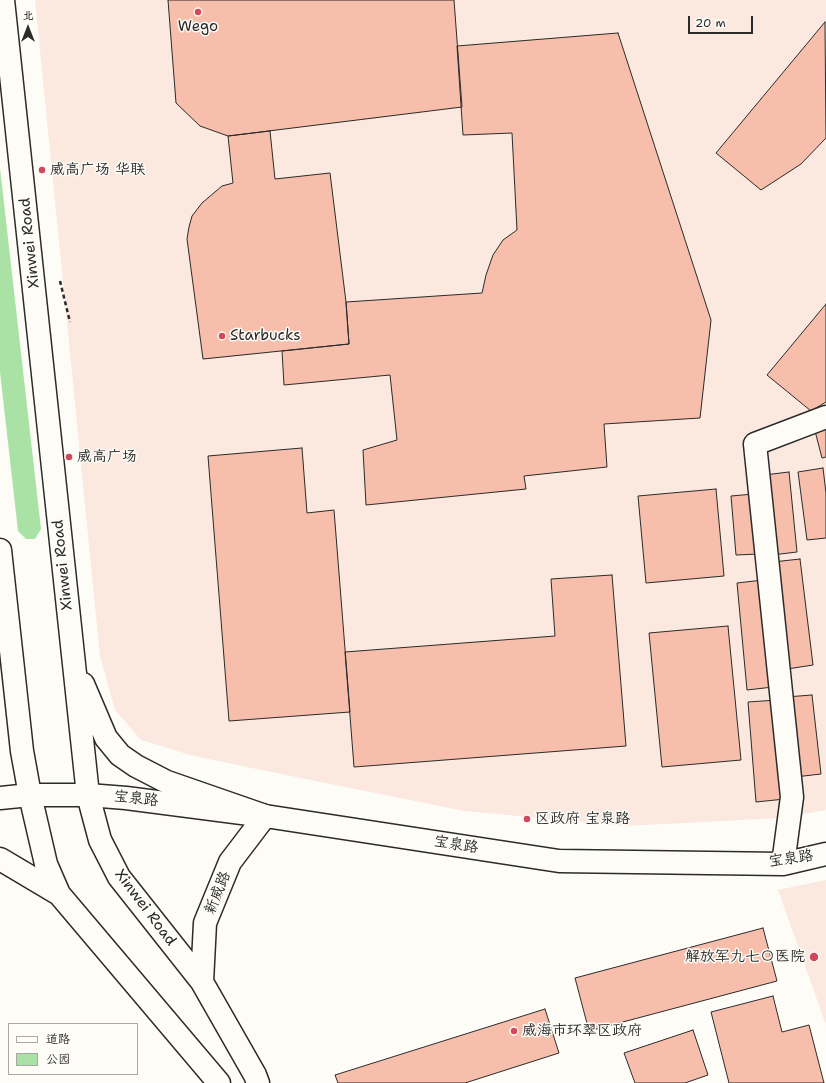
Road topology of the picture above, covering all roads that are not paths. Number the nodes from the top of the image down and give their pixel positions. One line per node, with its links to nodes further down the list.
1 (3, 0): 5 (main road, Xinwei Road)
2 (826, 418): 13 (main road)
3 (0, 550): 4 (main road)
4 (8, 623): 6 (main road); 7 (main road)
5 (73, 659): 8 (main road, Xinwei Road); 10 (main road)
6 (0, 665)
7 (30, 795): 8 (main road, 宝泉路); 9 (main road, 宝泉路); 15 (main road)
8 (88, 795): 10 (main road, 宝泉路); 16 (main road, Xinwei Road)
9 (0, 798)
10 (264, 816): 13 (main road, 宝泉路); 16 (main road, 新威路)
11 (826, 854): 13 (main road, 宝泉路)
12 (0, 859): 15 (main road)
13 (783, 864)
14 (0, 874): 15 (main road)
15 (59, 894): 17 (main road)
16 (202, 982): 18 (main road, Xinwei Road)
17 (219, 1083)
18 (258, 1083)

